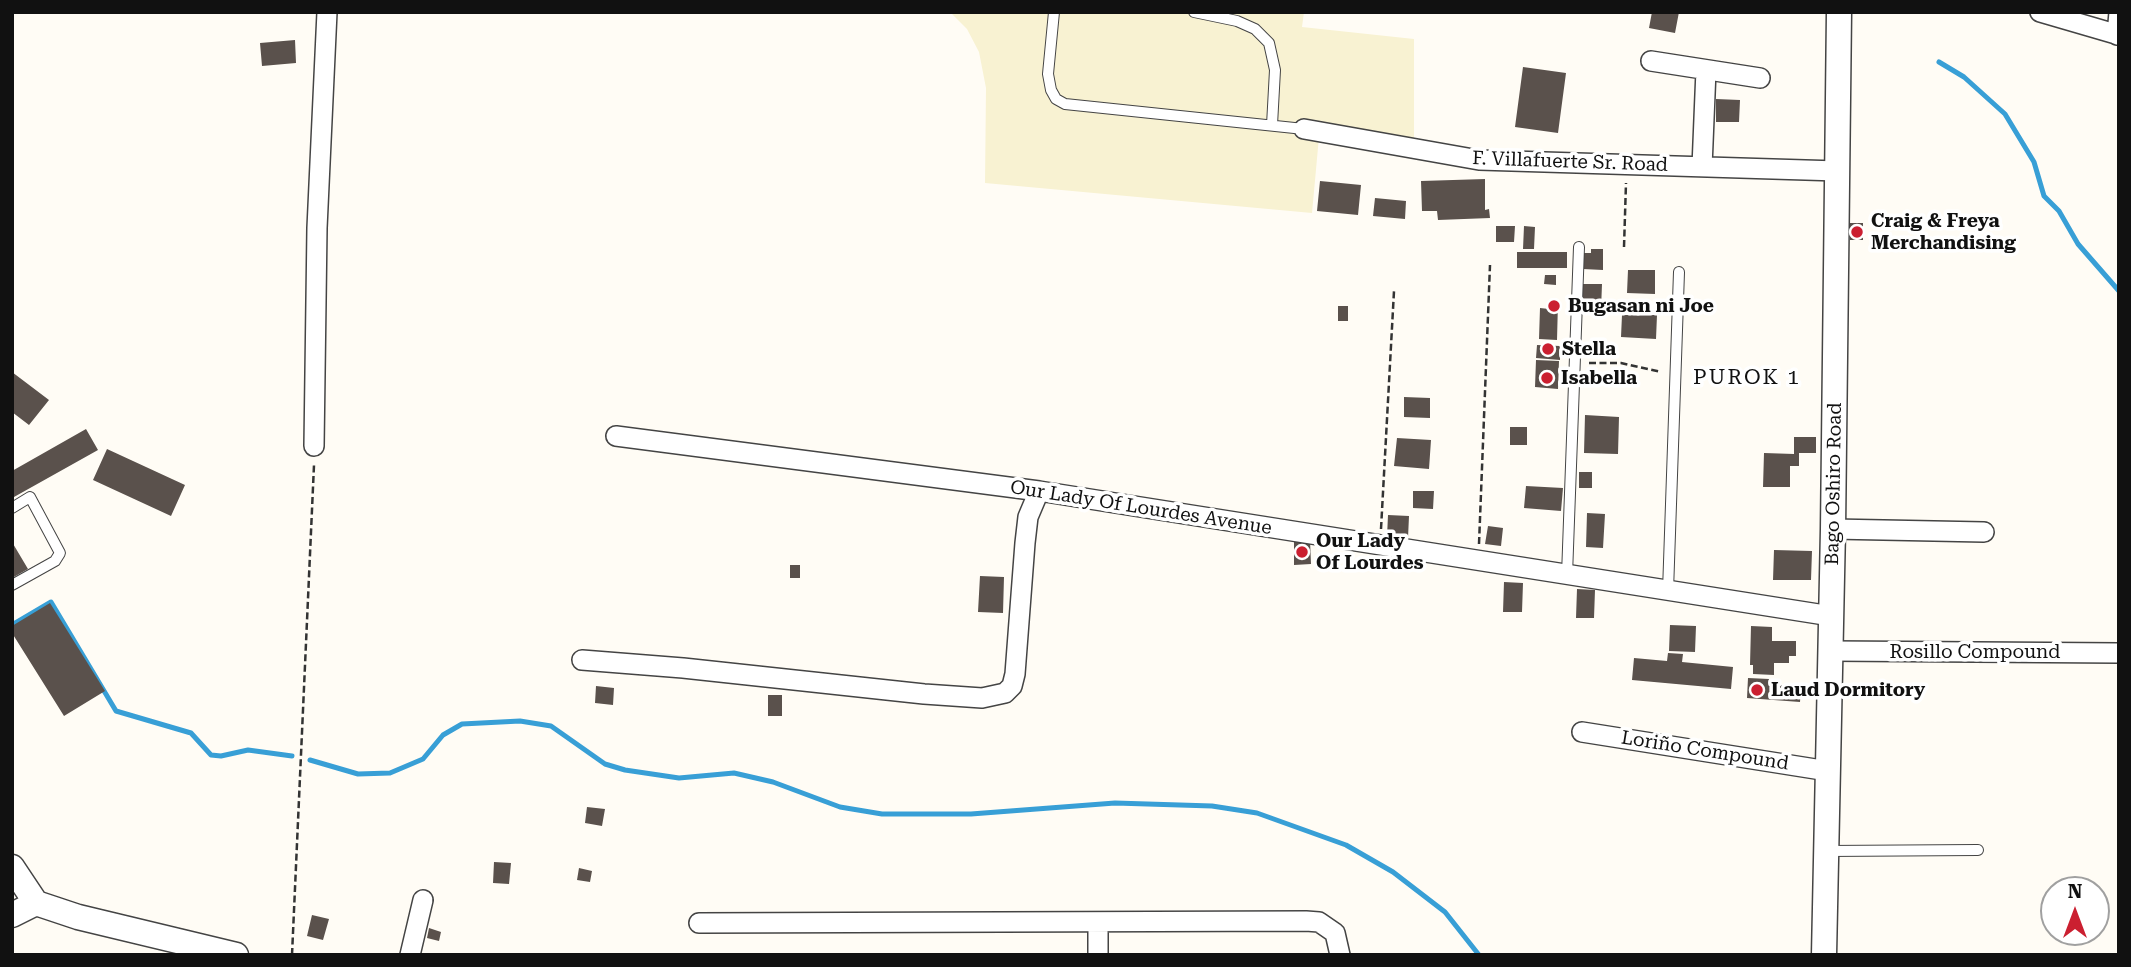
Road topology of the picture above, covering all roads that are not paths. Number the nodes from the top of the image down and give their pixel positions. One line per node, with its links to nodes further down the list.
1 (327, 12): 18 (street)
2 (1054, 12): 11 (lane)
3 (1194, 12): 11 (lane)
4 (1839, 12): 14 (street, Bago Oshiro Road)
5 (2040, 12): 7 (street)
6 (2119, 12): 7 (street)
7 (2118, 35)
8 (1651, 61): 9 (street)
9 (1706, 70): 10 (street); 13 (street)
10 (1760, 78)
11 (1272, 125): 12 (lane)
12 (1304, 129): 13 (street, F. Villafuerte Sr. Road)
13 (1702, 167): 14 (street, F. Villafuerte Sr. Road)
14 (1838, 171): 21 (street, Bago Oshiro Road)
15 (1579, 247): 23 (lane)
16 (1679, 272): 25 (lane)
17 (616, 436): 19 (street, Our Lady Of Lourdes Avenue)
18 (314, 446)
19 (1039, 491): 23 (street, Our Lady Of Lourdes Avenue); 29 (street)
20 (12, 508): 24 (lane)
21 (1833, 529): 22 (street); 26 (street, Bago Oshiro Road)
22 (1984, 532)
23 (1567, 575): 25 (street, Our Lady Of Lourdes Avenue)
24 (12, 585)
25 (1668, 591): 26 (street, Our Lady Of Lourdes Avenue)
26 (1831, 616): 27 (street, Bago Oshiro Road)
27 (1831, 651): 28 (street, Rosillo Compound); 31 (street, Bago Oshiro Road)
28 (2119, 653)
29 (582, 660)
30 (1582, 732): 31 (street, Loriño Compound)
31 (1828, 771): 33 (street, Bago Oshiro Road)
32 (1978, 850): 33 (lane)
33 (1826, 851): 45 (street, Bago Oshiro Road)
34 (12, 867): 36 (street)
35 (423, 900): 42 (street)
36 (36, 903): 37 (street); 40 (street)
37 (12, 915)
38 (1098, 922): 39 (street); 43 (street); 44 (street)
39 (699, 923)
40 (208, 952): 41 (street)
41 (236, 955)
42 (410, 955)
43 (1098, 955)
44 (1340, 955)
45 (1824, 955)

